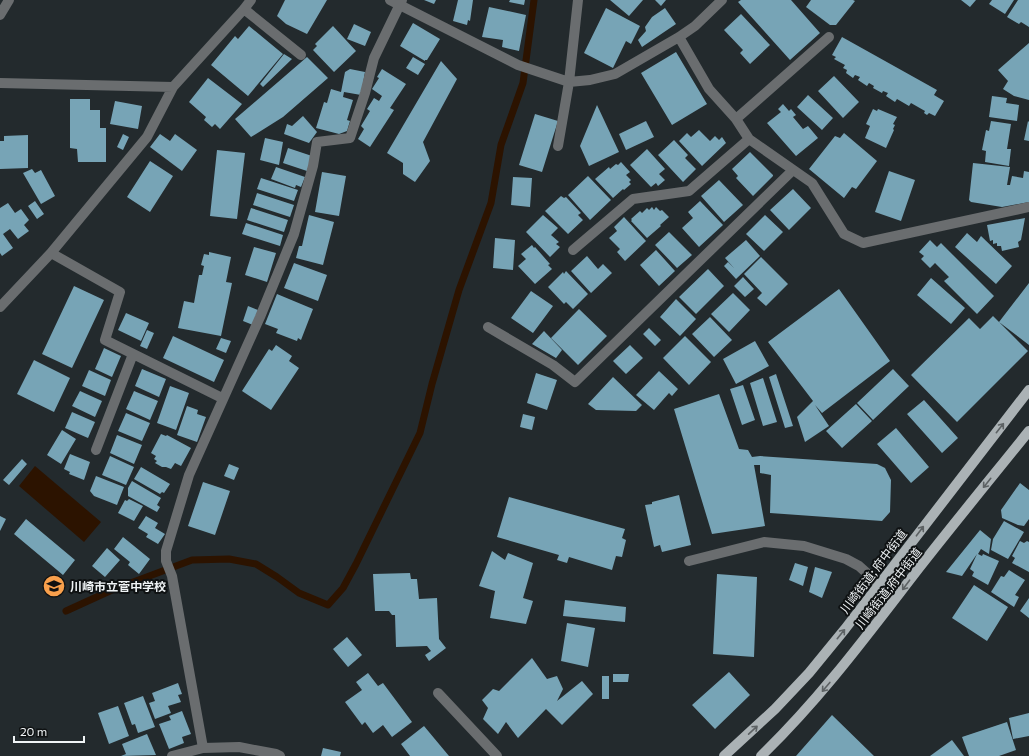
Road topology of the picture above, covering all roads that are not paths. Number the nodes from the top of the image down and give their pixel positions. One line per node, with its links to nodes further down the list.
1 (9, 0): 8 (street)
2 (251, 0): 7 (street)
3 (390, 0): 6 (street)
4 (578, 0): 12 (street)
5 (722, 0): 9 (street)
6 (401, 2): 12 (street); 26 (street)
7 (244, 9): 11 (street); 14 (street)
8 (0, 15)
9 (679, 37): 12 (street); 15 (street)
10 (829, 37): 15 (street)
11 (301, 55)
12 (569, 82): 17 (street)
13 (0, 83): 14 (street)
14 (173, 87): 21 (street)
15 (736, 119): 16 (street)
16 (749, 139): 18 (street); 20 (street)
17 (558, 146)
18 (793, 170): 19 (street); 23 (street)
19 (1029, 207)
20 (573, 250)
21 (51, 253): 22 (street); 24 (street)
22 (0, 308)
23 (488, 327)
24 (133, 354): 26 (street); 28 (street)
25 (1029, 390): 30 (main road, 川崎街道; 府中街道, one-way to 25)
26 (222, 398): 32 (street)
27 (1029, 431): 37 (main road, 川崎街道;府中街道, one-way to 37)
28 (96, 450)
29 (690, 561): 30 (street)
30 (879, 584): 36 (main road, 川崎街道; 府中街道, one-way to 30)
31 (438, 693): 35 (street)
32 (203, 748): 33 (street); 34 (street)
33 (172, 756)
34 (280, 756)
35 (497, 756)
36 (724, 756)
37 (761, 756)

